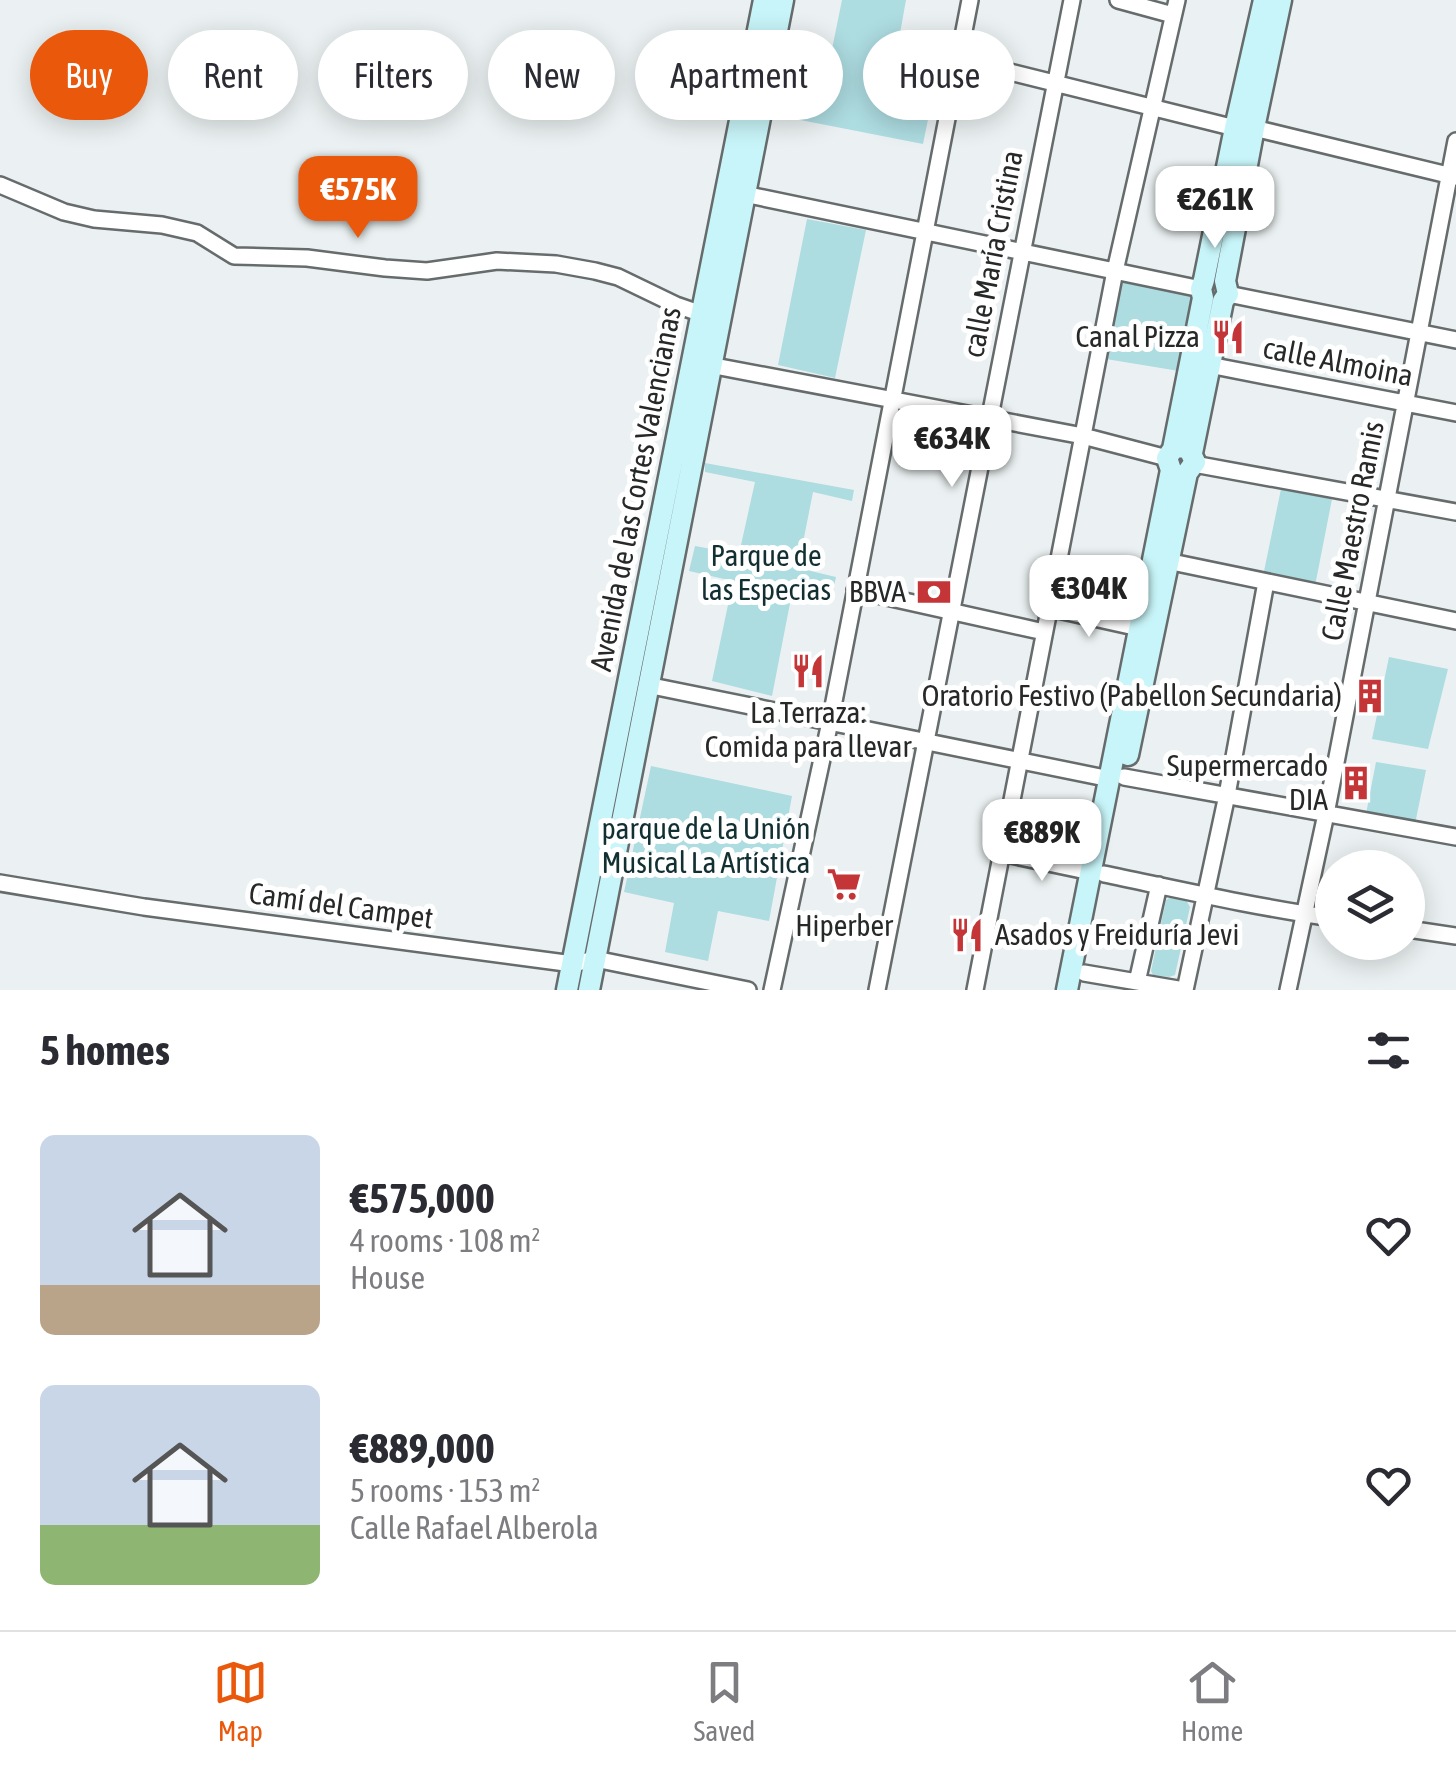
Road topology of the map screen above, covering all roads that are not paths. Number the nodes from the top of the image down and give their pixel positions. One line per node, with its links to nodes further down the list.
1 (764, 0): 23 (street, Avenida de las Cortes Valencianas)
2 (783, 0): 18 (street, Avenida de las Cortes Valencianas)
3 (970, 0): 9 (street)
4 (1072, 0): 11 (street, calle María Cristina)
5 (1118, 0): 8 (street)
6 (1264, 0): 14 (street)
7 (1281, 0): 14 (street)
8 (1175, 7): 12 (street)
9 (964, 30)
10 (1015, 73): 11 (street)
11 (1054, 83): 12 (street); 20 (street, calle María Cristina)
12 (1152, 108): 14 (street); 21 (street)
13 (946, 120): 19 (street)
14 (1244, 128): 16 (street); 22 (street)
15 (1456, 141): 16 (street, Calle Maestro Ramis)
16 (1453, 176): 24 (street, Calle Maestro Ramis)
17 (0, 185): 23 (street)
18 (744, 194): 19 (street); 26 (street, Avenida de las Cortes Valencianas)
19 (925, 231): 20 (street); 28 (street)
20 (1022, 250): 21 (street); 31 (street, calle María Cristina)
21 (1115, 271): 22 (street); 32 (street)
22 (1214, 290): 24 (street); 27 (street); 33 (street)
23 (702, 314): 26 (street); 65 (street, Avenida de las Cortes Valencianas)
24 (1419, 332): 25 (street); 29 (street, Calle Maestro Ramis)
25 (1456, 340)
26 (711, 365): 28 (street); 45 (street, Avenida de las Cortes Valencianas)
27 (1209, 366): 29 (street, calle Almoina); 33 (street)
28 (892, 402): 31 (street); 38 (street)
29 (1407, 403): 30 (street, calle Almoina); 34 (street, Calle Maestro Ramis)
30 (1456, 413)
31 (989, 420): 32 (street); 41 (street, calle María Cristina)
32 (1084, 436): 33 (street); 40 (street)
33 (1181, 461): 34 (street); 36 (street); 43 (street)
34 (1388, 498): 35 (street); 39 (street, Calle Maestro Ramis)
35 (1456, 512)
36 (1167, 561): 37 (street); 49 (street)
37 (1266, 582): 39 (street); 50 (street)
38 (855, 590): 41 (street); 46 (street)
39 (1366, 603): 42 (street); 51 (street, Calle Maestro Ramis)
40 (1049, 608): 43 (street); 44 (street)
41 (951, 612): 44 (street); 47 (street, calle María Cristina)
42 (1456, 621)
43 (1138, 628): 49 (street)
44 (1044, 632): 48 (street)
45 (647, 684): 46 (street); 64 (street, Avenida de las Cortes Valencianas)
46 (830, 722): 47 (street); 71 (street)
47 (925, 742): 48 (street); 72 (street, calle María Cristina)
48 (1019, 760): 49 (street); 53 (street)
49 (1117, 778): 50 (street); 55 (street)
50 (1226, 796): 51 (street); 59 (street)
51 (1326, 814): 52 (street); 60 (street, Calle Maestro Ramis)
52 (1456, 837)
53 (1001, 853): 55 (street); 73 (street)
54 (0, 872): 58 (street, Camí del Campet)
55 (1098, 873): 57 (street); 66 (street); 74 (street)
56 (0, 883): 58 (street, Camí del Campet)
57 (1158, 885): 59 (street); 67 (street)
58 (80, 897): 65 (street, Camí del Campet)
59 (1205, 897): 60 (street); 75 (street)
60 (1303, 914): 61 (street); 76 (street, Calle Maestro Ramis)
61 (1315, 916)
62 (1425, 931): 63 (street)
63 (1456, 936)
64 (596, 960): 65 (street, Camí del Campet); 69 (street, Avenida de las Cortes Valencianas); 70 (street)
65 (573, 964): 68 (street, Avenida de las Cortes Valencianas)
66 (1083, 982): 67 (street)
67 (1138, 982): 75 (street)
68 (567, 990)
69 (589, 990)
70 (748, 990)
71 (772, 990)
72 (877, 990)
73 (974, 990)
74 (1068, 990)
75 (1184, 990)
76 (1288, 990)

